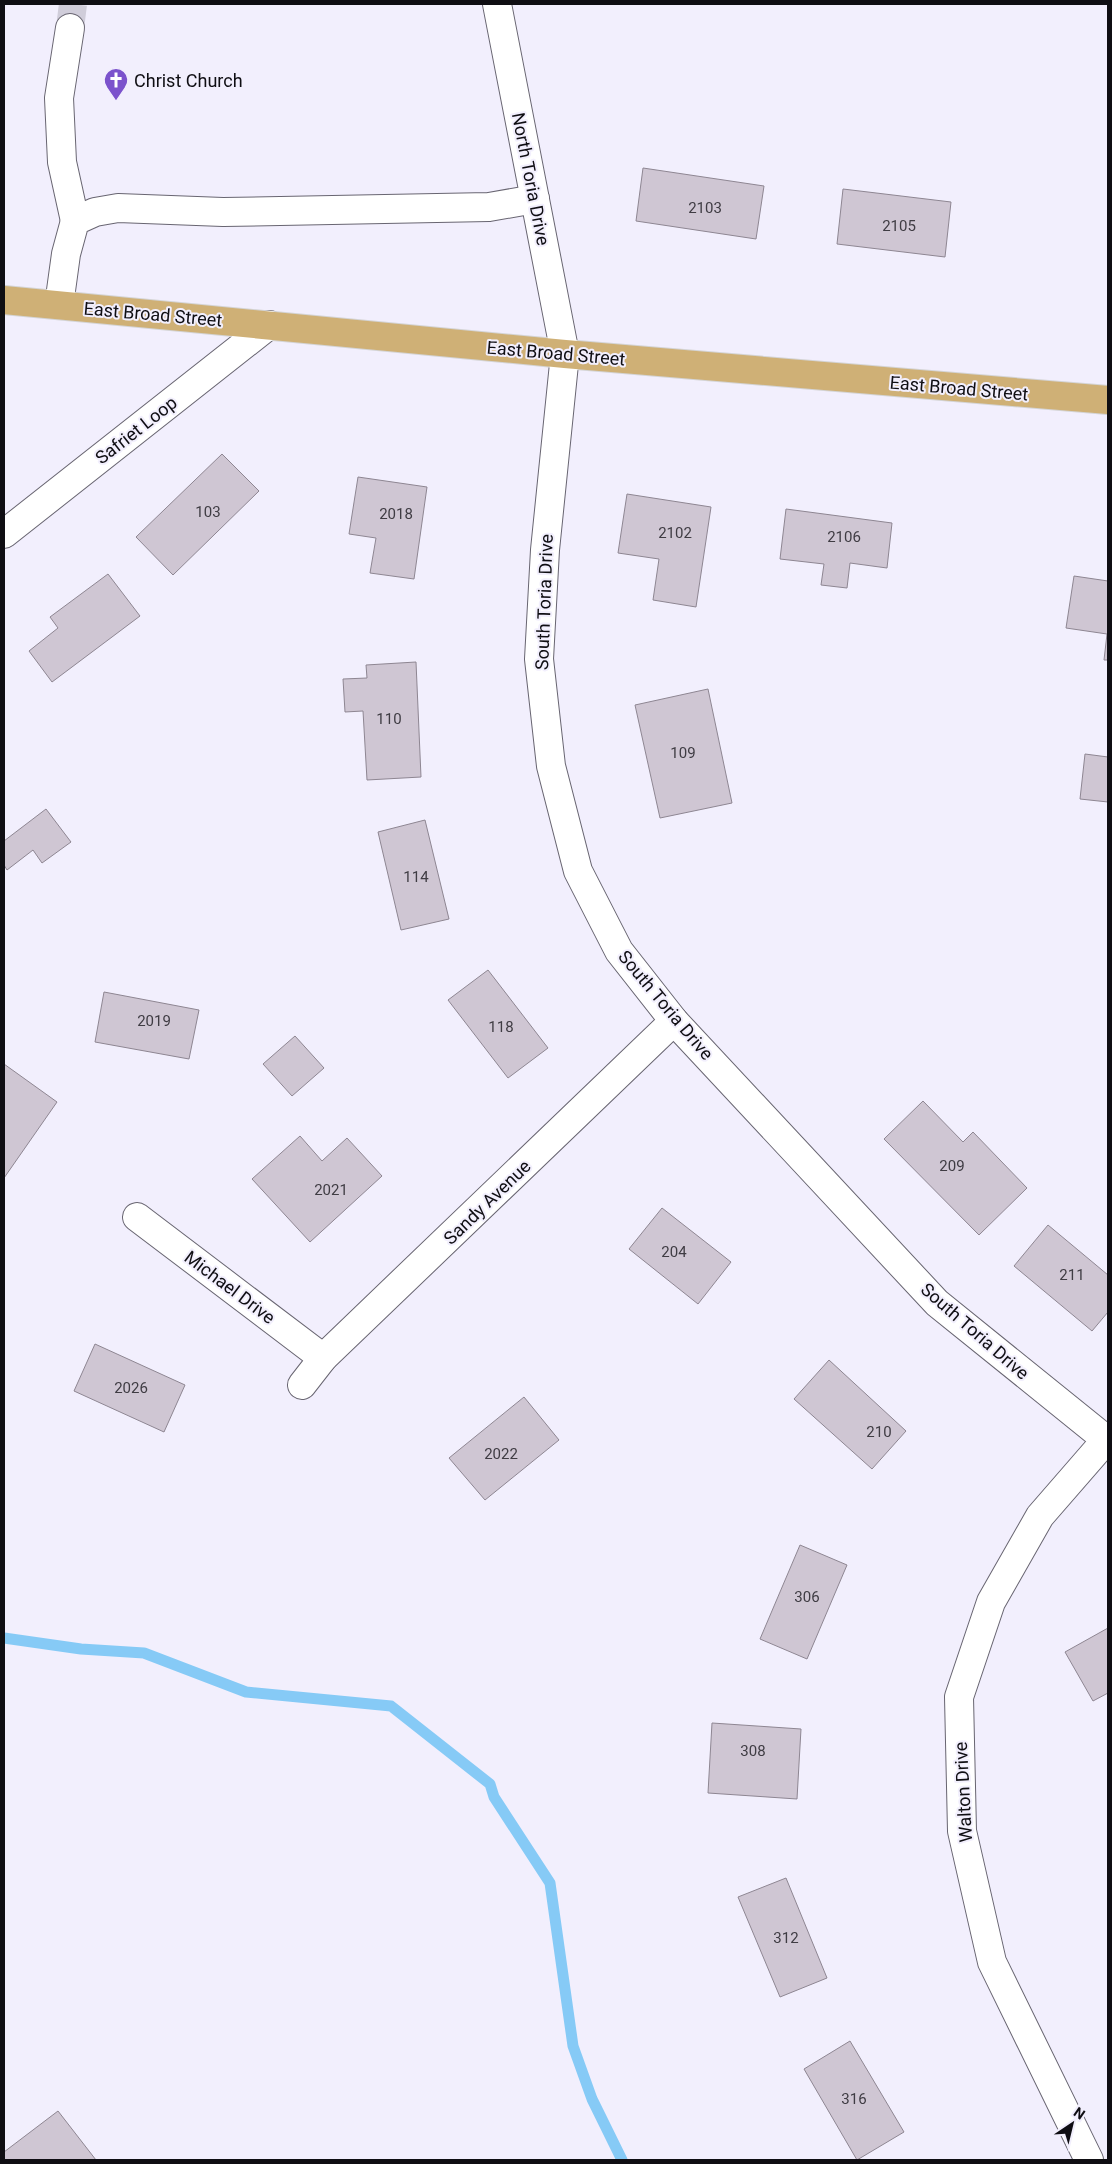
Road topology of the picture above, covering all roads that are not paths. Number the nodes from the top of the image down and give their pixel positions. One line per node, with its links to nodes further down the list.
1 (497, 4): 3 (street, North Toria Drive)
2 (70, 28): 4 (street)
3 (535, 198): 4 (street); 8 (street, North Toria Drive)
4 (75, 222): 6 (street)
5 (4, 300): 6 (main road, East Broad Street)
6 (59, 305): 7 (main road, East Broad Street)
7 (269, 325): 8 (main road, East Broad Street); 10 (street, Safriet Loop)
8 (565, 354): 9 (main road, East Broad Street); 11 (street, South Toria Drive)
9 (1108, 400)
10 (4, 534)
11 (674, 1021): 13 (street, Sandy Avenue); 15 (street, South Toria Drive)
12 (137, 1217): 13 (street, Michael Drive)
13 (323, 1358): 14 (street, Sandy Avenue)
14 (302, 1385)
15 (1107, 1441): 16 (street, Walton Drive)
16 (1089, 2160)

